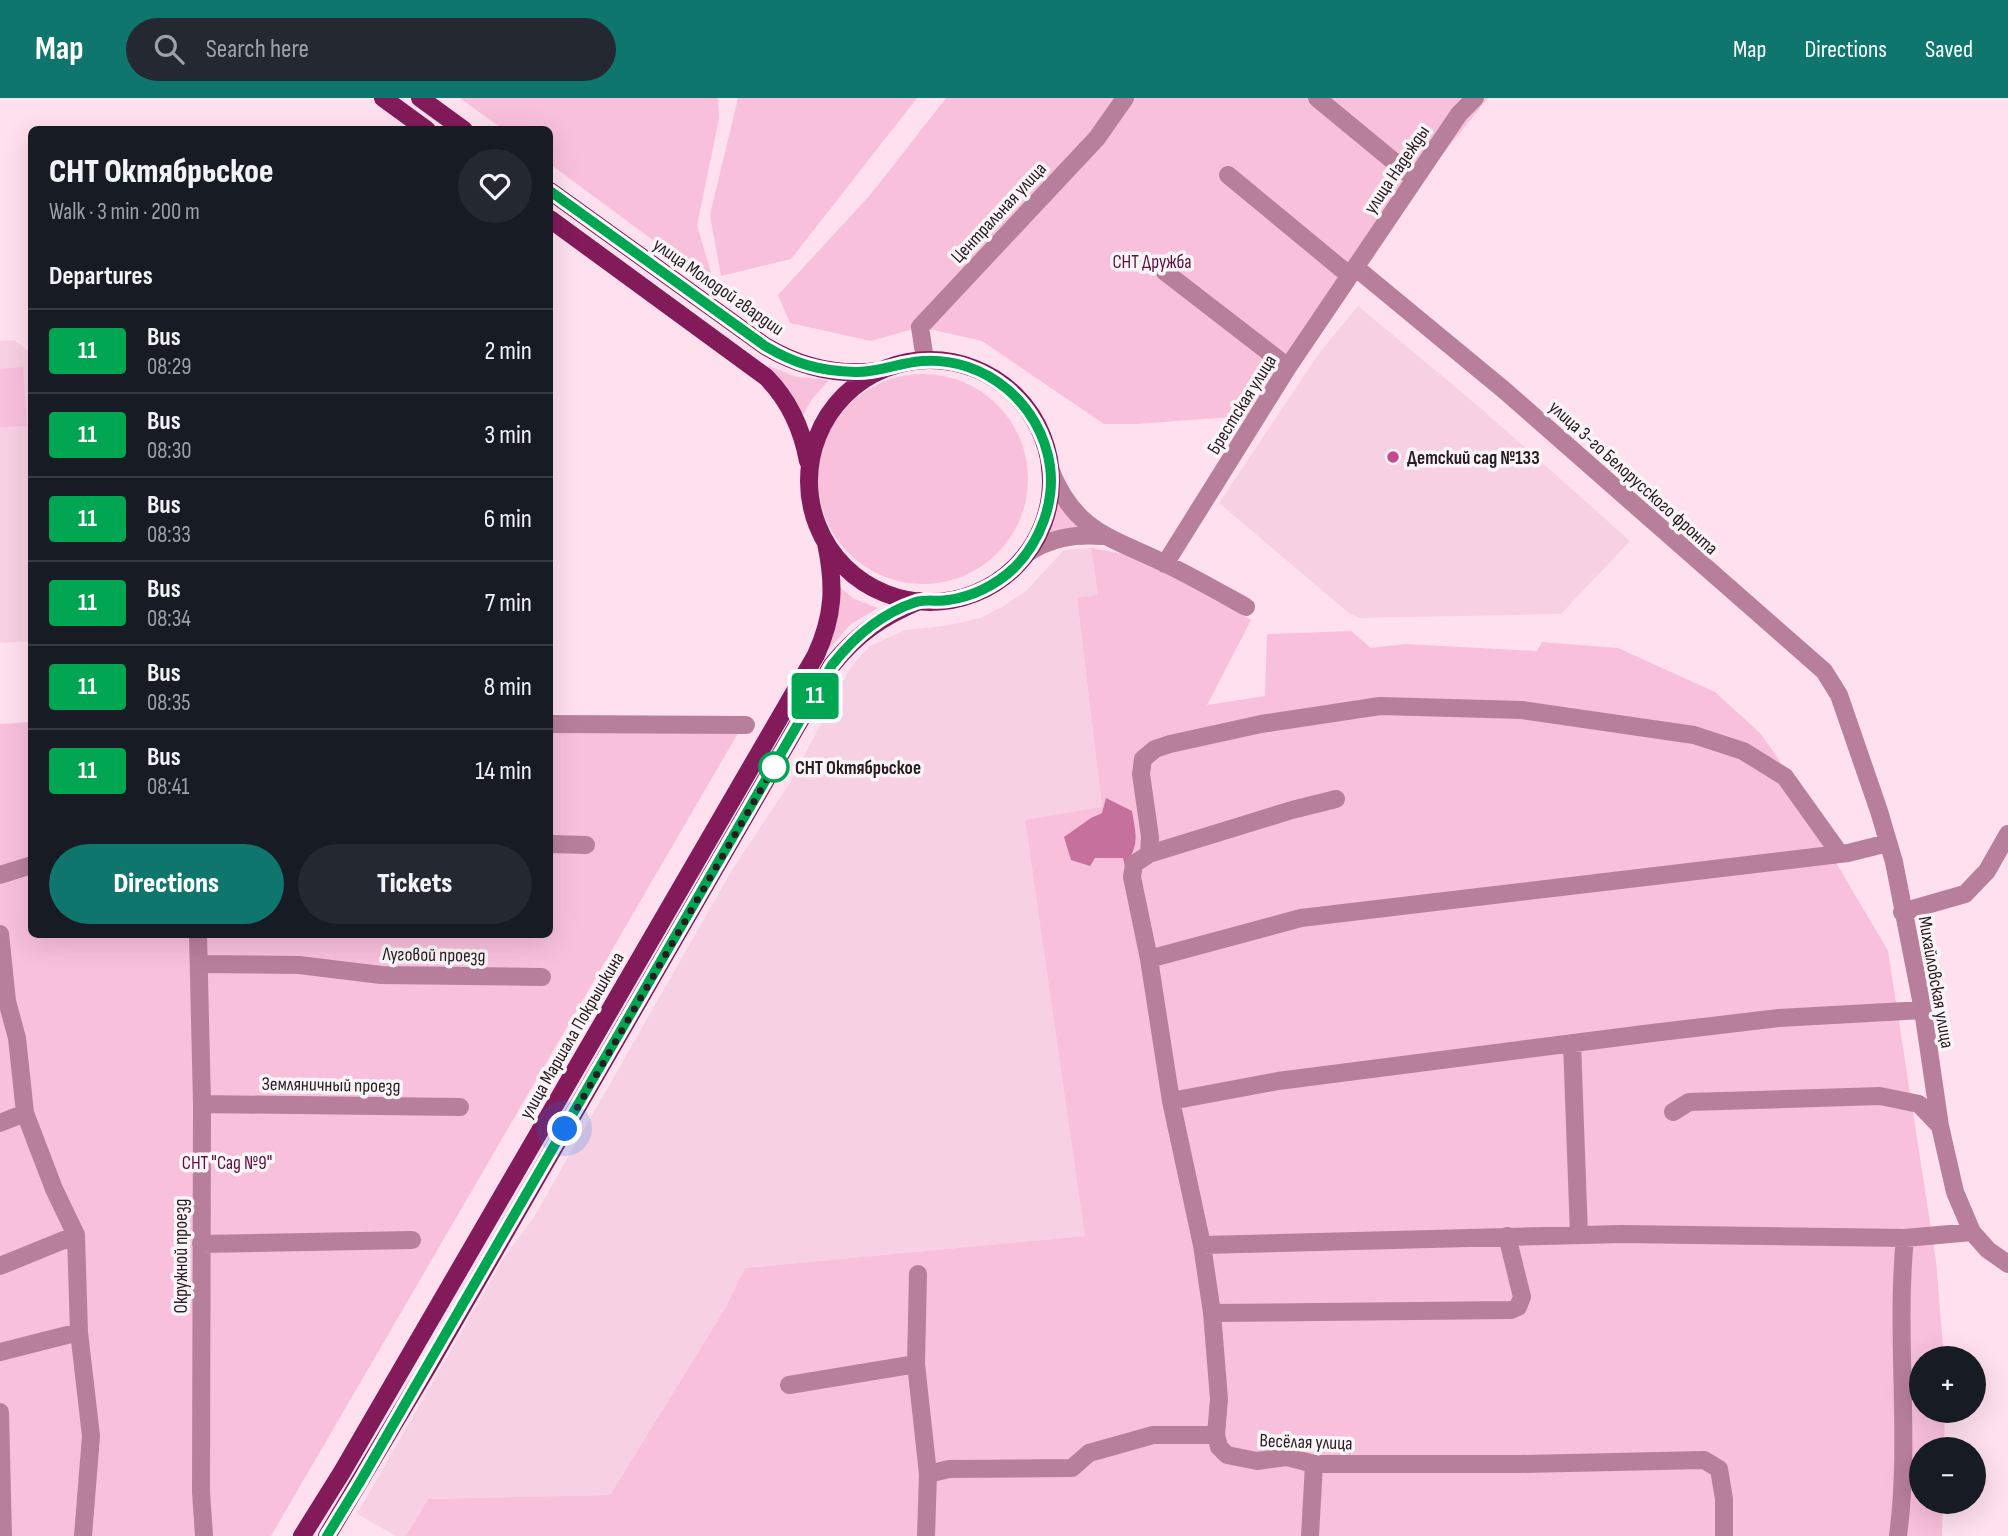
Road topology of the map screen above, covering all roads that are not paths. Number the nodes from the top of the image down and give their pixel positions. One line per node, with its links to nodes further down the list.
1 (383, 98): 6 (main road)
2 (420, 98): 7 (main road)
3 (1125, 98): 14 (street, Центральная улица)
4 (1317, 98): 9 (street)
5 (1473, 99): 9 (street, улица Надежды)
6 (422, 126)
7 (458, 126)
8 (1228, 175): 12 (street, улица 3-го Белорусского фронта)
9 (1415, 179): 12 (street, улица Надежды)
10 (553, 193): 16 (main road, улица Молодой гвардии)
11 (553, 221): 18 (main road)
12 (1352, 271): 15 (street, Брестская улица); 27 (street, улица 3-го Белорусского фронта)
13 (1165, 272): 15 (street)
14 (926, 360): 16 (main road); 17 (main road)
15 (1288, 367): 22 (street, Брестская улица)
16 (881, 370): 18 (main road)
17 (1050, 469): 19 (street); 21 (main road)
18 (809, 470): 20 (main road)
19 (1102, 536): 21 (street); 22 (street)
20 (826, 543): 23 (main road); 76 (main road, улица Маршала Покрышкина)
21 (1026, 554): 23 (main road)
22 (1165, 564): 24 (street)
23 (919, 601): 77 (main road)
24 (1246, 607)
25 (553, 724): 26 (street)
26 (746, 725)
27 (1855, 741): 30 (street, Михайловская улица)
28 (1336, 799): 33 (street)
29 (2008, 834): 37 (street)
30 (1888, 843): 34 (street); 37 (street, Михайловская улица)
31 (553, 845): 32 (street)
32 (586, 845)
33 (1149, 854): 34 (street); 40 (street)
34 (1840, 854): 40 (street)
35 (28, 866): 36 (street)
36 (0, 875)
37 (1902, 912): 44 (street, Михайловская улица)
38 (0, 934): 43 (street)
39 (198, 938): 41 (street, Окружной проезд)
40 (1149, 959): 46 (street)
41 (199, 964): 42 (street, Луговой проезд); 47 (street, Окружной проезд)
42 (542, 977)
43 (3, 1001): 50 (street)
44 (1923, 1010): 45 (street); 52 (street, Михайловская улица)
45 (1572, 1043): 46 (street); 54 (street)
46 (1171, 1101): 60 (street)
47 (202, 1104): 48 (street, Земляничный проезд); 59 (street, Окружной проезд)
48 (460, 1107)
49 (1673, 1112): 52 (street)
50 (25, 1113): 51 (street); 55 (street)
51 (0, 1123)
52 (1940, 1126): 53 (street, Михайловская улица)
53 (1972, 1232): 57 (street); 61 (street)
54 (1579, 1235): 56 (street); 57 (street)
55 (76, 1236): 62 (street); 65 (street)
56 (1507, 1236): 60 (street); 64 (street)
57 (1905, 1238): 81 (street)
58 (412, 1240): 59 (street)
59 (201, 1244): 75 (street, Окружной проезд)
60 (1202, 1245): 64 (street)
61 (2008, 1264)
62 (0, 1266)
63 (918, 1275): 67 (street)
64 (1212, 1313): 70 (street)
65 (79, 1332): 66 (street); 74 (street)
66 (0, 1352)
67 (916, 1364): 68 (street); 72 (street)
68 (789, 1385)
69 (0, 1412): 73 (street)
70 (1216, 1435): 71 (street, Весёлая улица); 72 (street)
71 (1314, 1464): 79 (street); 80 (street, Весёлая улица)
72 (928, 1474): 78 (street)
73 (3, 1536)
74 (83, 1536)
75 (204, 1536)
76 (302, 1536)
77 (327, 1536)
78 (926, 1536)
79 (1310, 1536)
80 (1724, 1536)
81 (1898, 1536)

